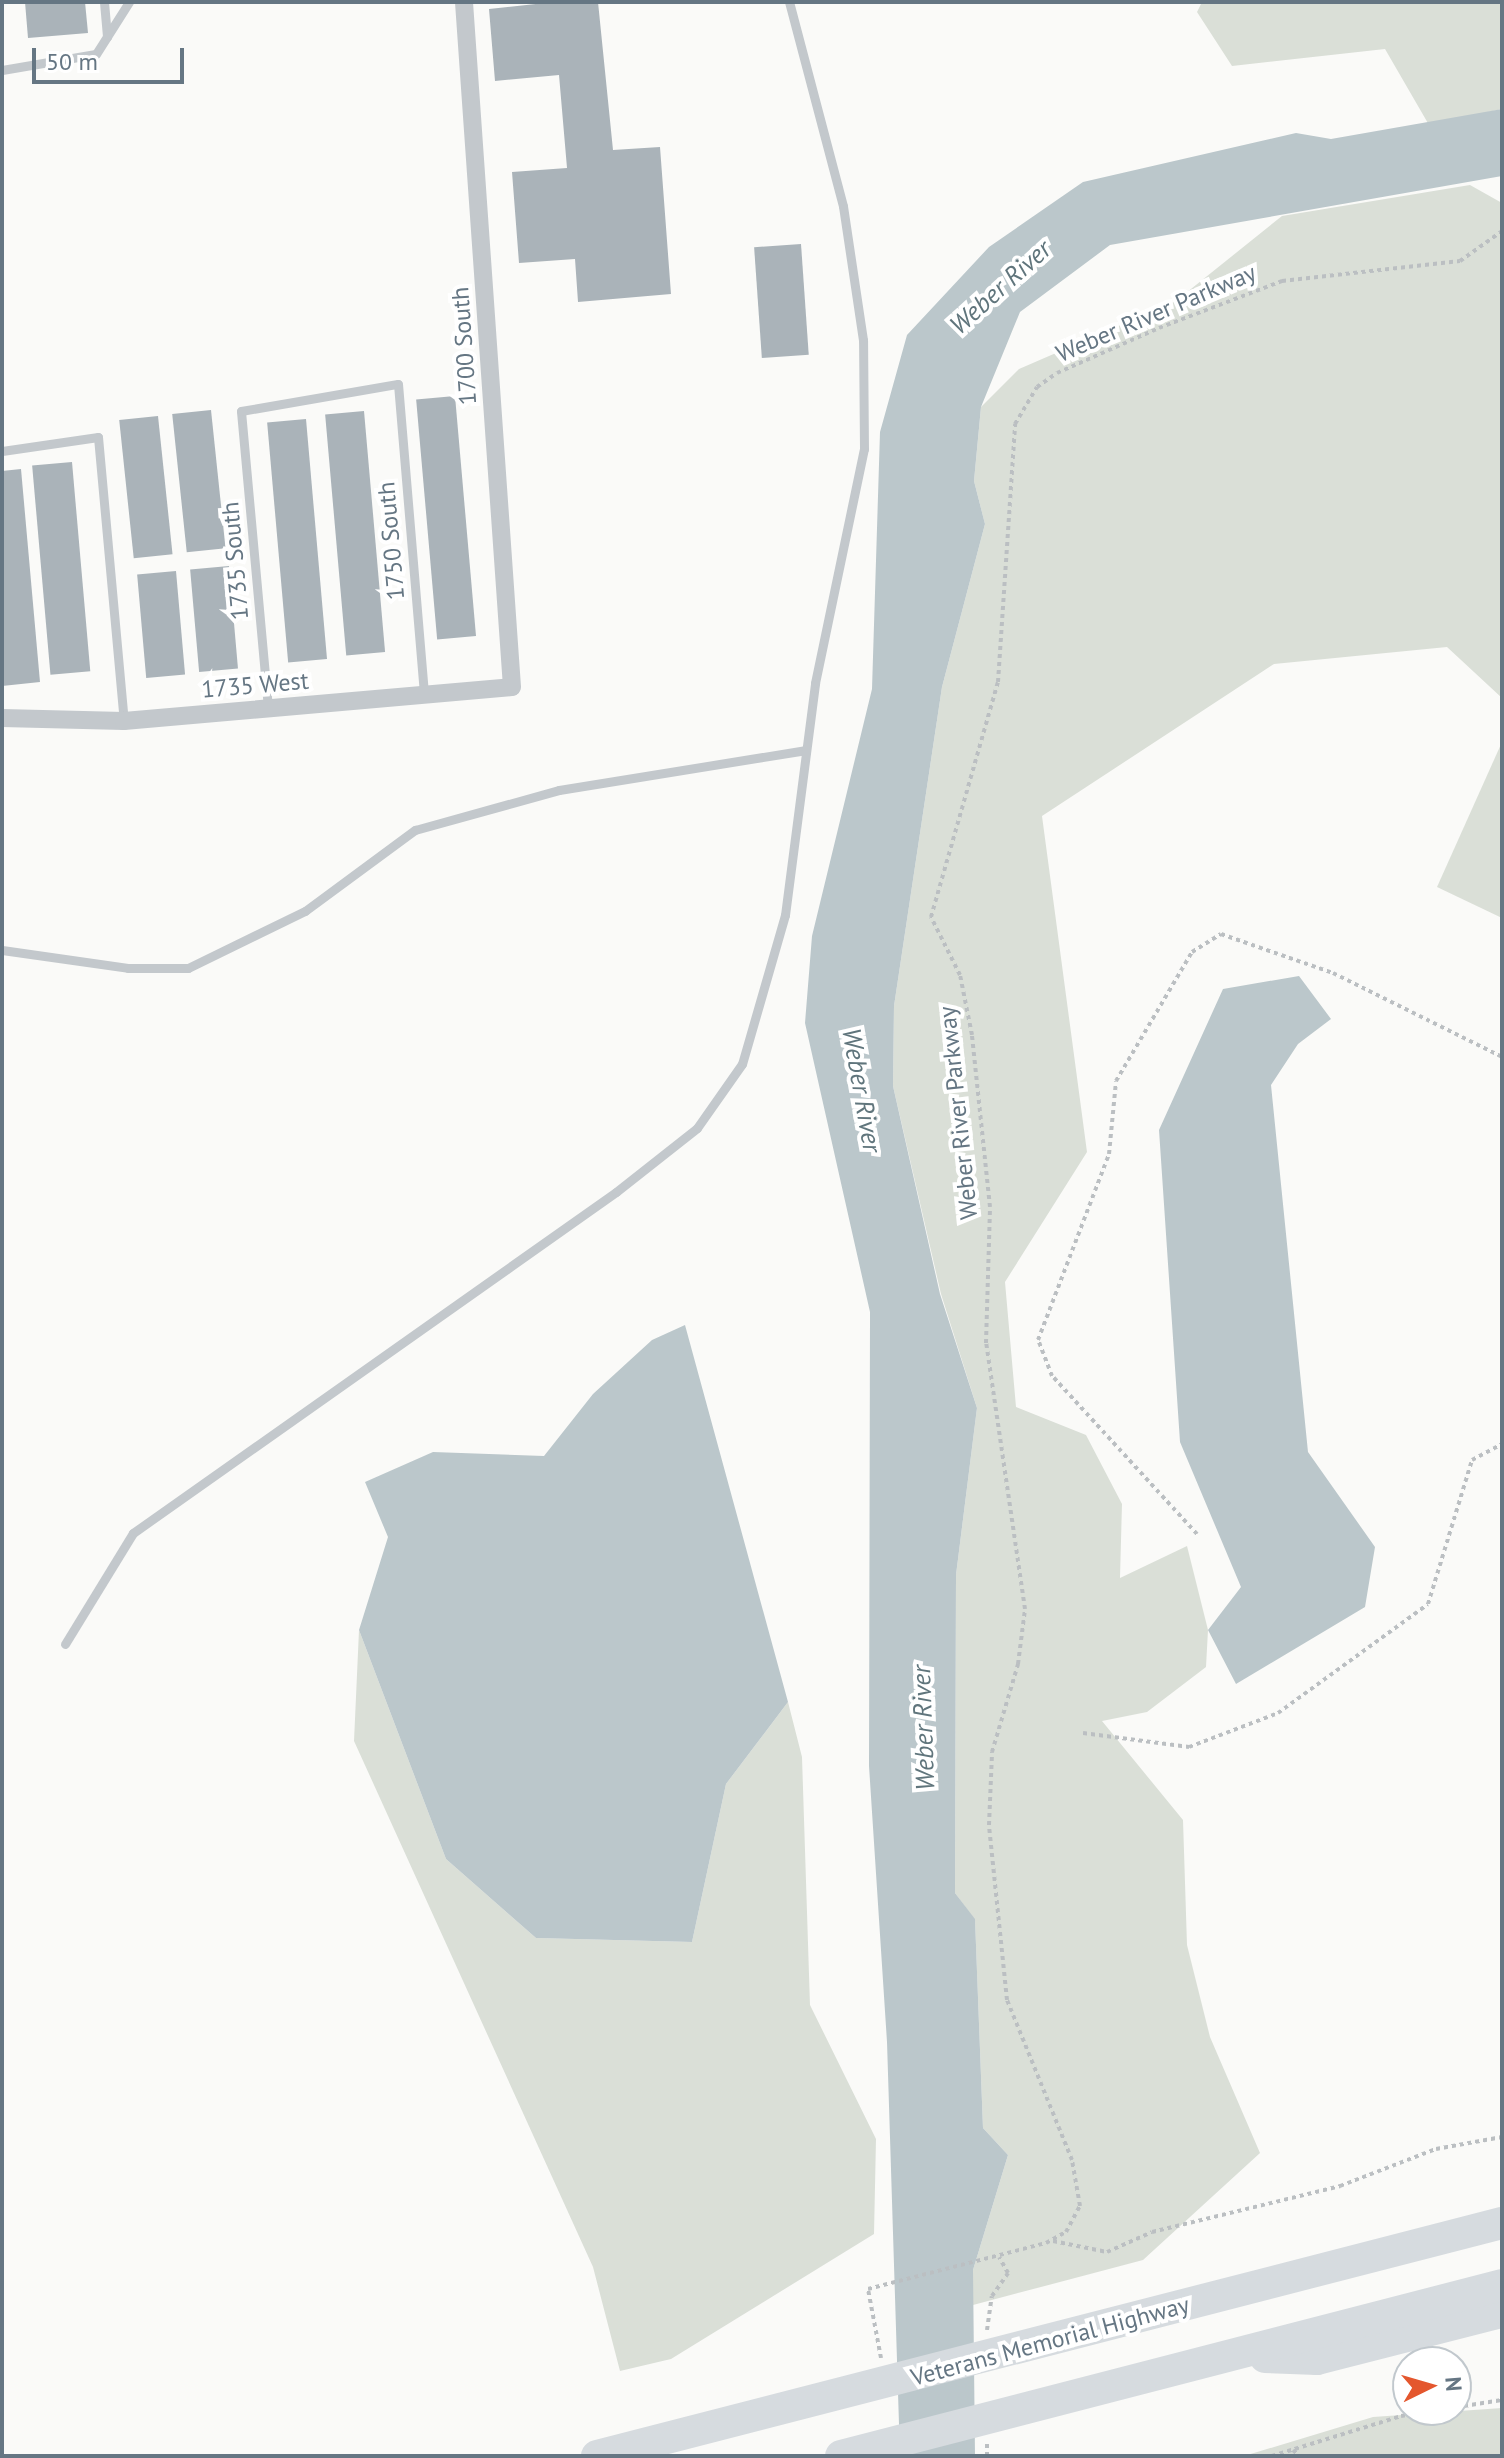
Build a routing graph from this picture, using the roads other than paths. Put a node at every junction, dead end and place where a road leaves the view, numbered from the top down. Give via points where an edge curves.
1 (104, 2) edge
2 (129, 2) edge
3 (464, 2) edge
4 (789, 2) edge
5 (107, 37) junction
6 (2, 72) edge
7 (398, 384) joint
8 (2, 451) edge
9 (512, 687) joint
10 (424, 695) junction
11 (268, 708) junction
12 (2, 718) edge
13 (124, 721) junction
14 (805, 750) junction
15 (2, 950) edge
16 (65, 1644) dead end
17 (1502, 2223) edge
18 (1502, 2285) edge
19 (1502, 2312) edge
20 (1234, 2355) junction
21 (597, 2456) edge
22 (841, 2456) edge

1 - 5 lane
2 - 5 lane
3 - 9 street, 1700 South
4 - 14 lane via 843,206 863,340 864,449
5 - 6 lane via 96,54
7 - 10 lane, 1750 South
7 - 11 lane, 1735 South via 241,411
8 - 13 lane via 98,437
9 - 10 street, 1735 West
10 - 11 street, 1735 West
11 - 13 street, 1735 West
12 - 13 street, 1735 West
14 - 15 lane via 559,790 415,830 305,911 188,968 128,968
14 - 16 lane via 785,915 742,1064 697,1128 133,1533
17 - 21 highway, Veterans Memorial Highway
18 - 20 highway
19 - 20 highway via 1317,2359
20 - 22 highway

